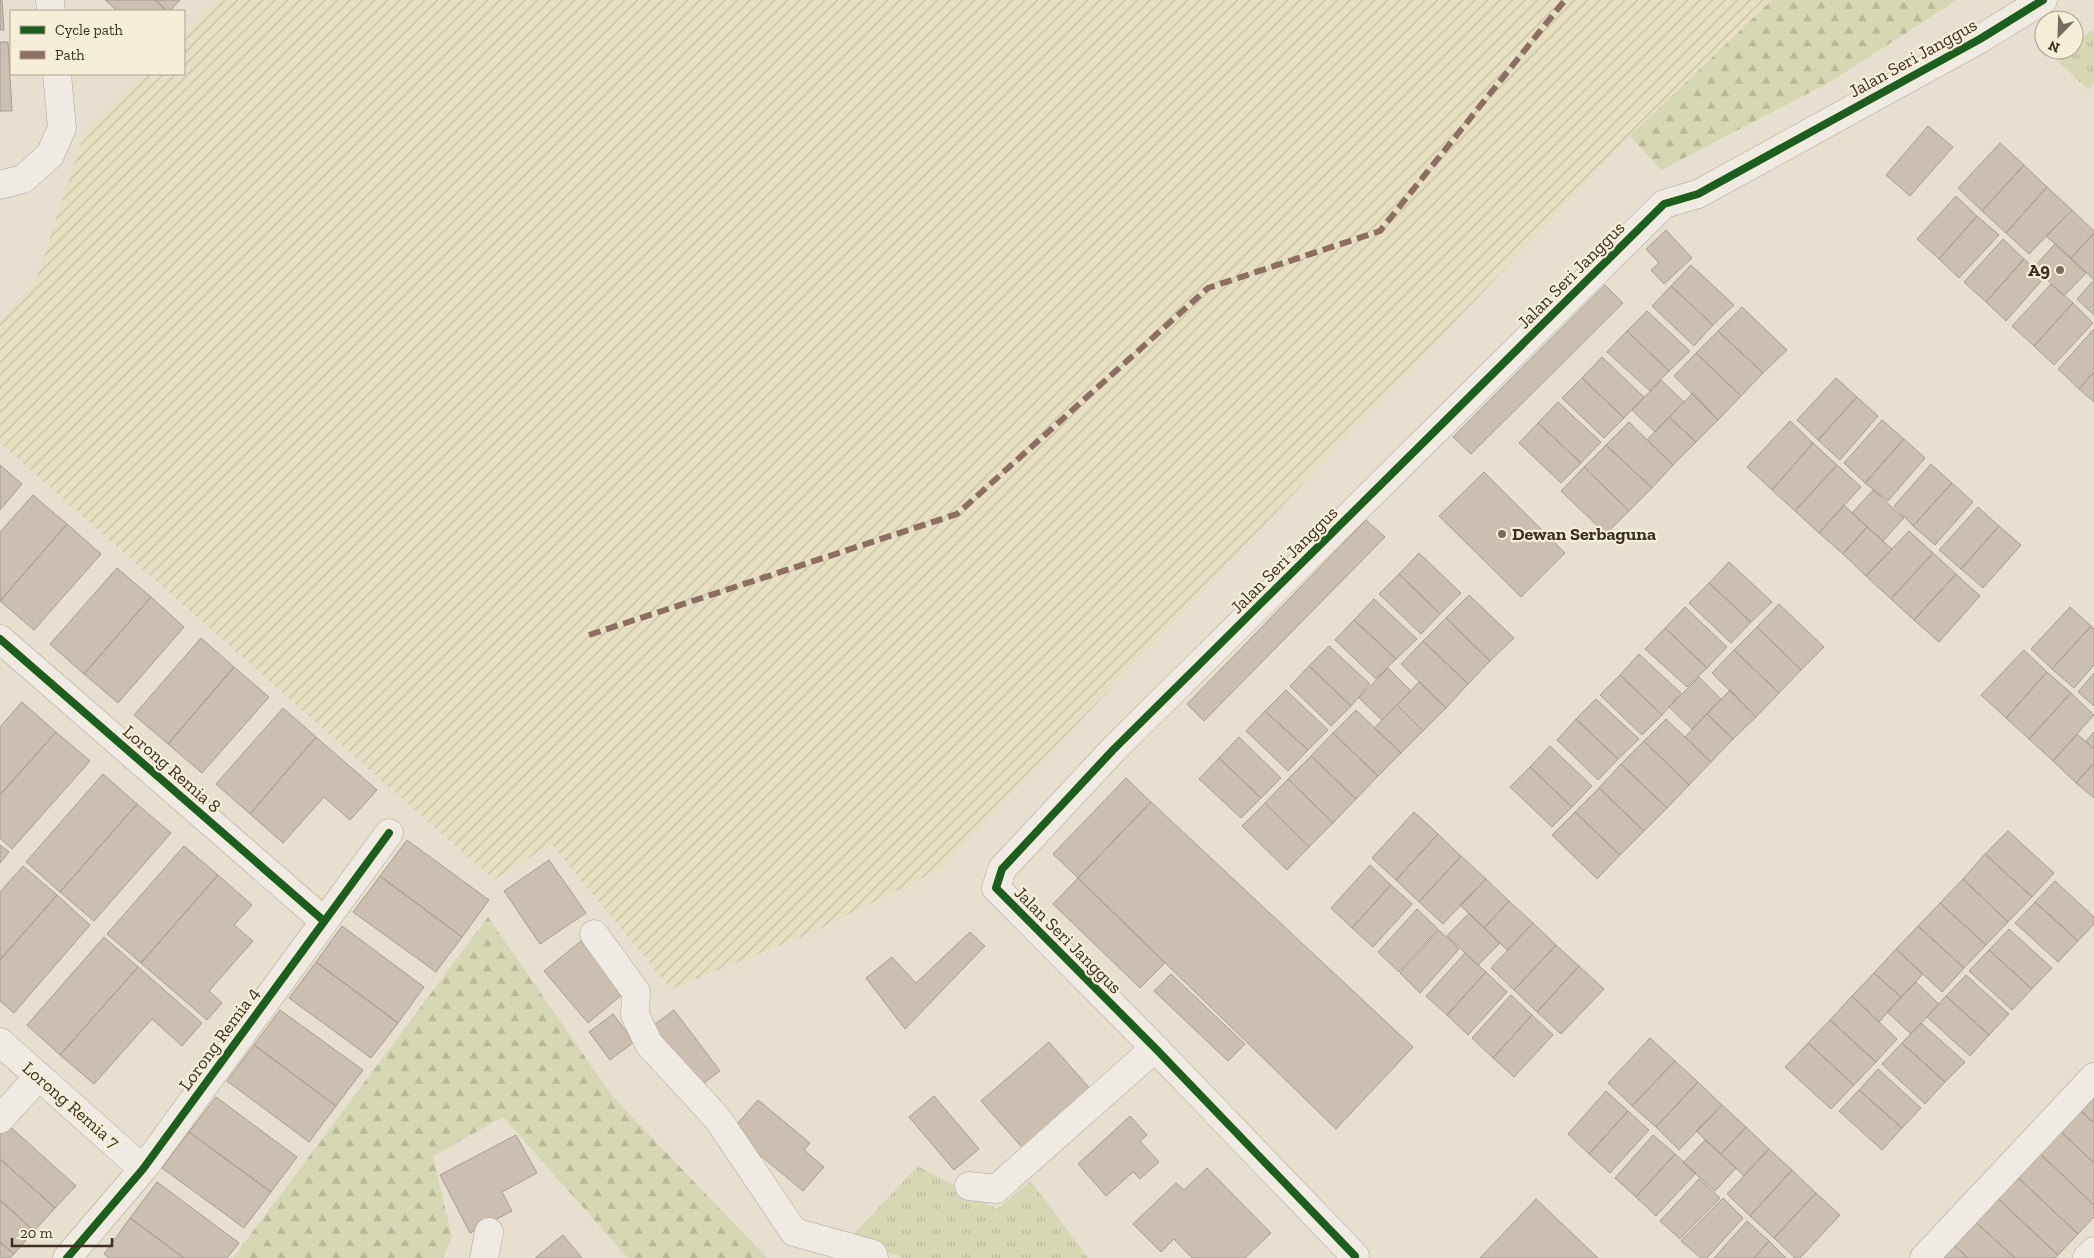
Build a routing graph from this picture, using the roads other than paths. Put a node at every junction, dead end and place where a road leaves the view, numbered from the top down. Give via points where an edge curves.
1 (2043, 0) edge
2 (57, 75) edge
3 (0, 186) edge
4 (0, 639) edge
5 (389, 833) dead end
6 (324, 921) junction
7 (594, 934) dead end
8 (0, 1042) edge
9 (1154, 1048) junction
10 (39, 1076) junction
11 (2094, 1077) edge
12 (0, 1119) edge
13 (143, 1169) junction
14 (969, 1186) dead end
15 (489, 1232) dead end
16 (2094, 1251) edge
17 (1355, 1256) dead end
18 (66, 1258) edge
19 (484, 1258) edge
20 (874, 1258) edge
21 (1924, 1258) edge
22 (2087, 1258) edge

1 - 9 street, Jalan Seri Janggus via 1980,39 1698,194 1664,204 1113,750 1002,869 996,888
2 - 3 street via 62,128 50,156 23,179
4 - 6 street, Lorong Remia 8
5 - 6 street, Lorong Remia 4
6 - 13 street, Lorong Remia 4
7 - 20 street via 636,992 635,1015 649,1044 717,1118 794,1232 873,1254
8 - 10 street, Lorong Remia 7
9 - 14 street via 996,1190
9 - 17 street, Jalan Seri Janggus
10 - 12 street
10 - 13 street, Lorong Remia 7
11 - 21 street
13 - 18 street, Lorong Remia 4
15 - 19 street
16 - 22 street

